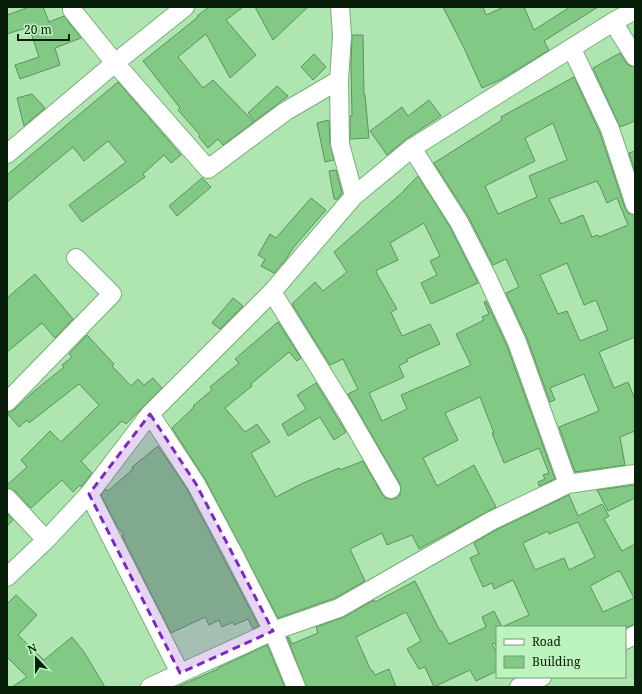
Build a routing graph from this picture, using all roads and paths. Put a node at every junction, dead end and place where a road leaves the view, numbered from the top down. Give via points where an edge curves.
1 (72, 7) edge
2 (185, 7) edge
3 (340, 7) edge
4 (635, 10) edge
5 (613, 22) junction
6 (572, 49) junction
7 (635, 57) edge
8 (115, 63) junction
9 (339, 80) junction
10 (412, 148) junction
11 (7, 154) edge
12 (354, 196) junction
13 (635, 205) edge
14 (76, 258) dead end
15 (272, 292) junction
16 (7, 402) edge
17 (150, 414) junction
18 (635, 474) edge
19 (568, 484) junction
20 (391, 489) dead end
21 (89, 494) junction
22 (7, 498) edge
23 (46, 540) junction
24 (7, 577) edge
25 (273, 631) junction
26 (635, 635) edge
27 (626, 640) edge
28 (180, 673) junction
29 (540, 678) edge
30 (150, 687) edge
31 (296, 687) edge
32 (519, 687) edge

1 - 8 street
2 - 8 street
3 - 9 street via 342,36
4 - 5 street
5 - 6 street
5 - 7 street
6 - 10 street
6 - 13 street via 610,129
8 - 9 street via 208,170 286,111
8 - 11 street
9 - 12 street via 340,144
10 - 12 street
10 - 19 street via 459,222 486,275 517,342
12 - 15 street
14 - 16 street via 112,294
15 - 17 street
15 - 20 street
17 - 21 street
17 - 25 street via 196,484
18 - 19 street
19 - 25 street via 491,521 339,608
21 - 23 street
21 - 28 street
22 - 23 street
23 - 24 street
25 - 28 street
25 - 31 street
26 - 27 street
28 - 30 street
29 - 32 street

